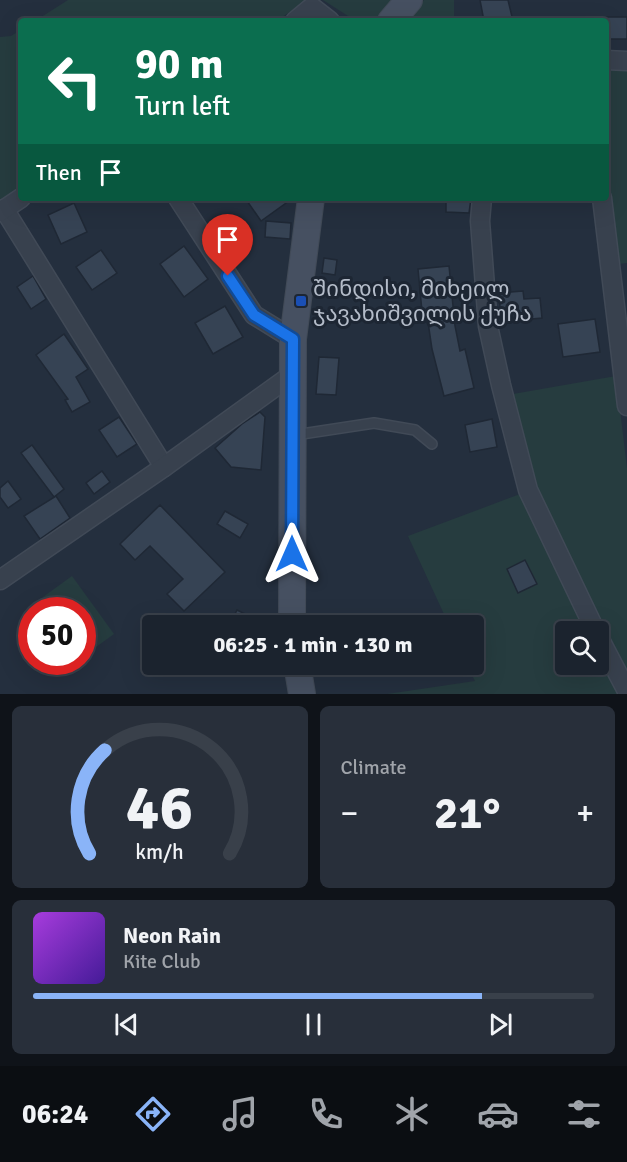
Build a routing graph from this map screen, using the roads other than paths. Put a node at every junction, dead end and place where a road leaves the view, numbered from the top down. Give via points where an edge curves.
1 (409, 0) edge
2 (299, 18) edge
3 (326, 18) edge
4 (393, 18) edge
5 (609, 60) edge
6 (627, 61) edge
7 (18, 200) edge
8 (180, 201) edge
9 (311, 201) edge
10 (482, 201) edge
11 (602, 201) edge
12 (2, 210) edge
13 (293, 339) junction
14 (293, 374) junction
15 (627, 406) edge
16 (292, 435) junction
17 (432, 444) dead end
18 (164, 467) junction
19 (0, 580) edge
20 (292, 615) edge
21 (591, 621) edge
22 (609, 657) edge
23 (299, 675) edge
24 (627, 691) edge
25 (302, 694) edge

1 - 4 main road
2 - 3 street via 312,7
5 - 6 street
7 - 12 street
8 - 13 street via 254,315
9 - 13 main road
10 - 21 street via 488,326 528,490
11 - 15 street
12 - 18 street
13 - 14 main road
14 - 16 main road
14 - 18 street
16 - 17 lane via 374,423 414,430
16 - 20 main road
18 - 19 street
22 - 24 street
23 - 25 main road

